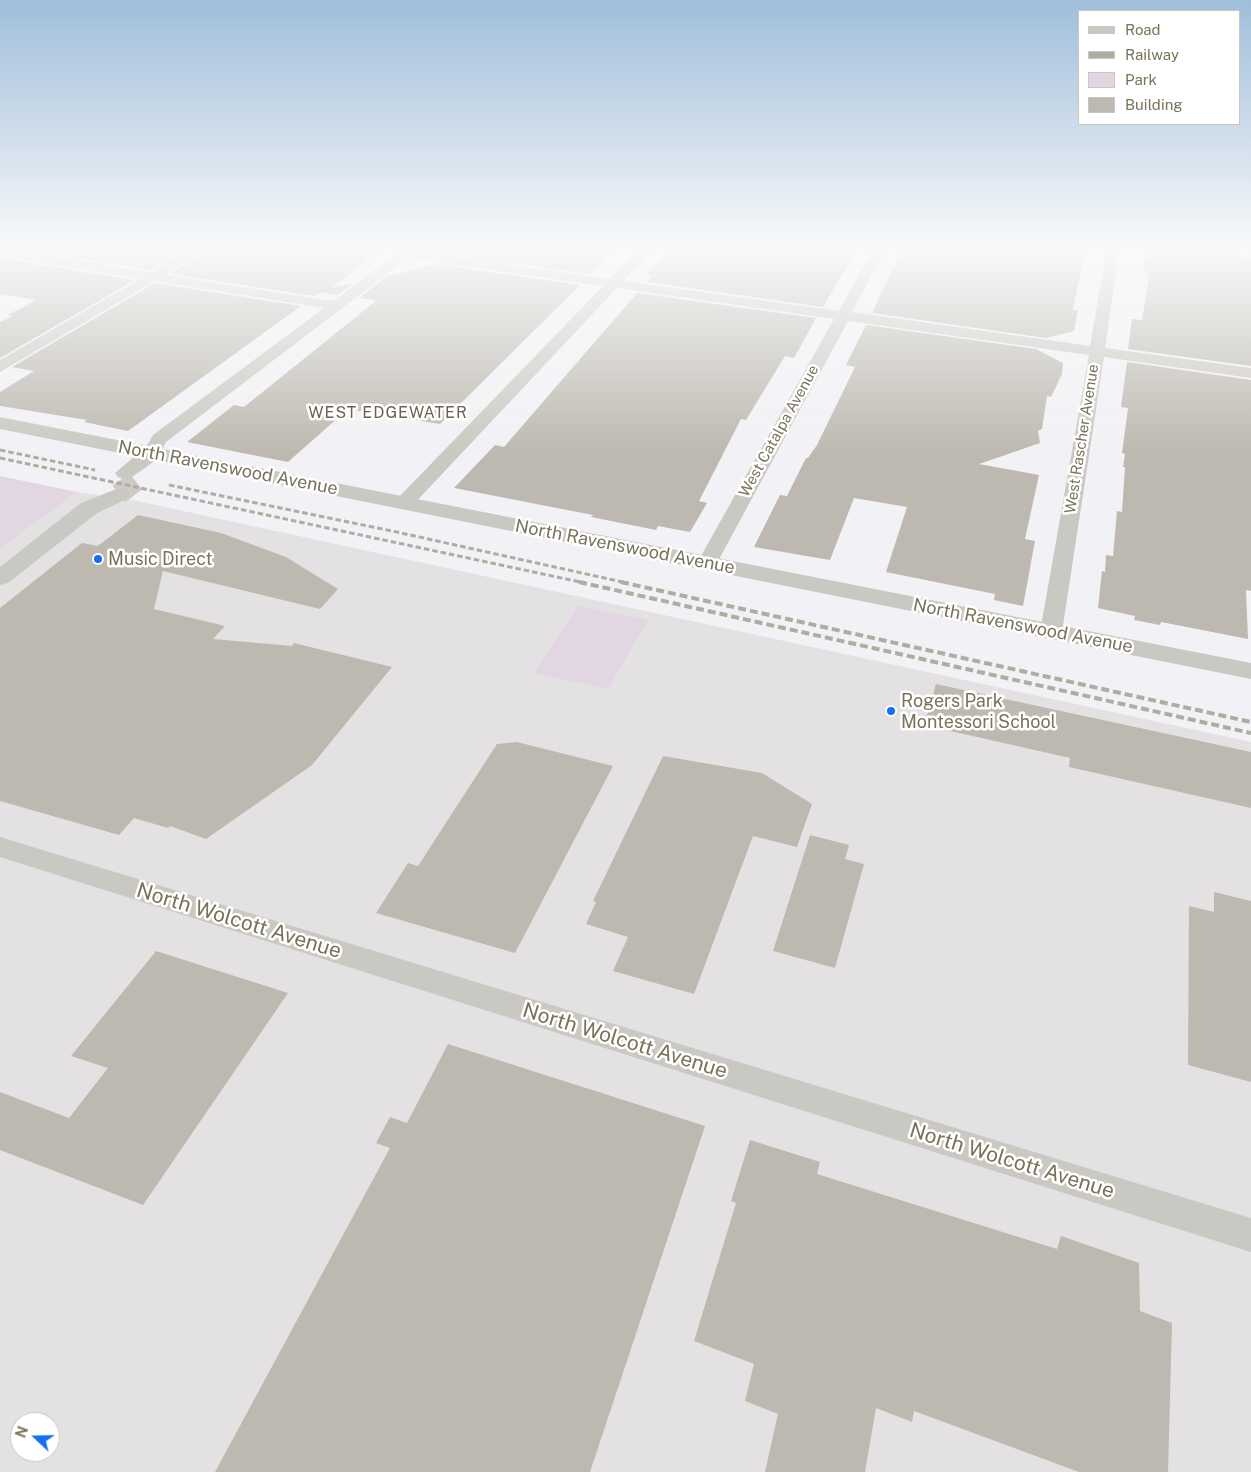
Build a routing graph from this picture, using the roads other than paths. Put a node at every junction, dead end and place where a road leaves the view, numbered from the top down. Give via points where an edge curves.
1 (843, 315) edge
2 (87, 316) edge
3 (324, 316) edge
4 (583, 316) edge
5 (848, 316) edge
6 (1103, 316) edge
7 (1097, 351) junction
8 (0, 367) edge
9 (1251, 372) edge
10 (0, 422) edge
11 (152, 453) junction
12 (134, 474) tunnel mouth
13 (103, 497) tunnel mouth
14 (404, 503) junction
15 (706, 563) junction
16 (0, 578) edge
17 (1051, 632) junction
18 (1251, 671) edge
19 (0, 847) edge
20 (1251, 1235) edge

1 - 15 street, West Catalpa Avenue
2 - 8 street
3 - 11 street via 159,439
4 - 14 street
5 - 7 street
6 - 7 street, West Rascher Avenue
7 - 9 street
7 - 17 street, West Rascher Avenue
10 - 11 street, North Ravenswood Avenue
11 - 12 street via 151,470
11 - 14 street, North Ravenswood Avenue
13 - 16 street
14 - 15 street, North Ravenswood Avenue
15 - 17 street, North Ravenswood Avenue
17 - 18 street, North Ravenswood Avenue
19 - 20 street, North Wolcott Avenue

